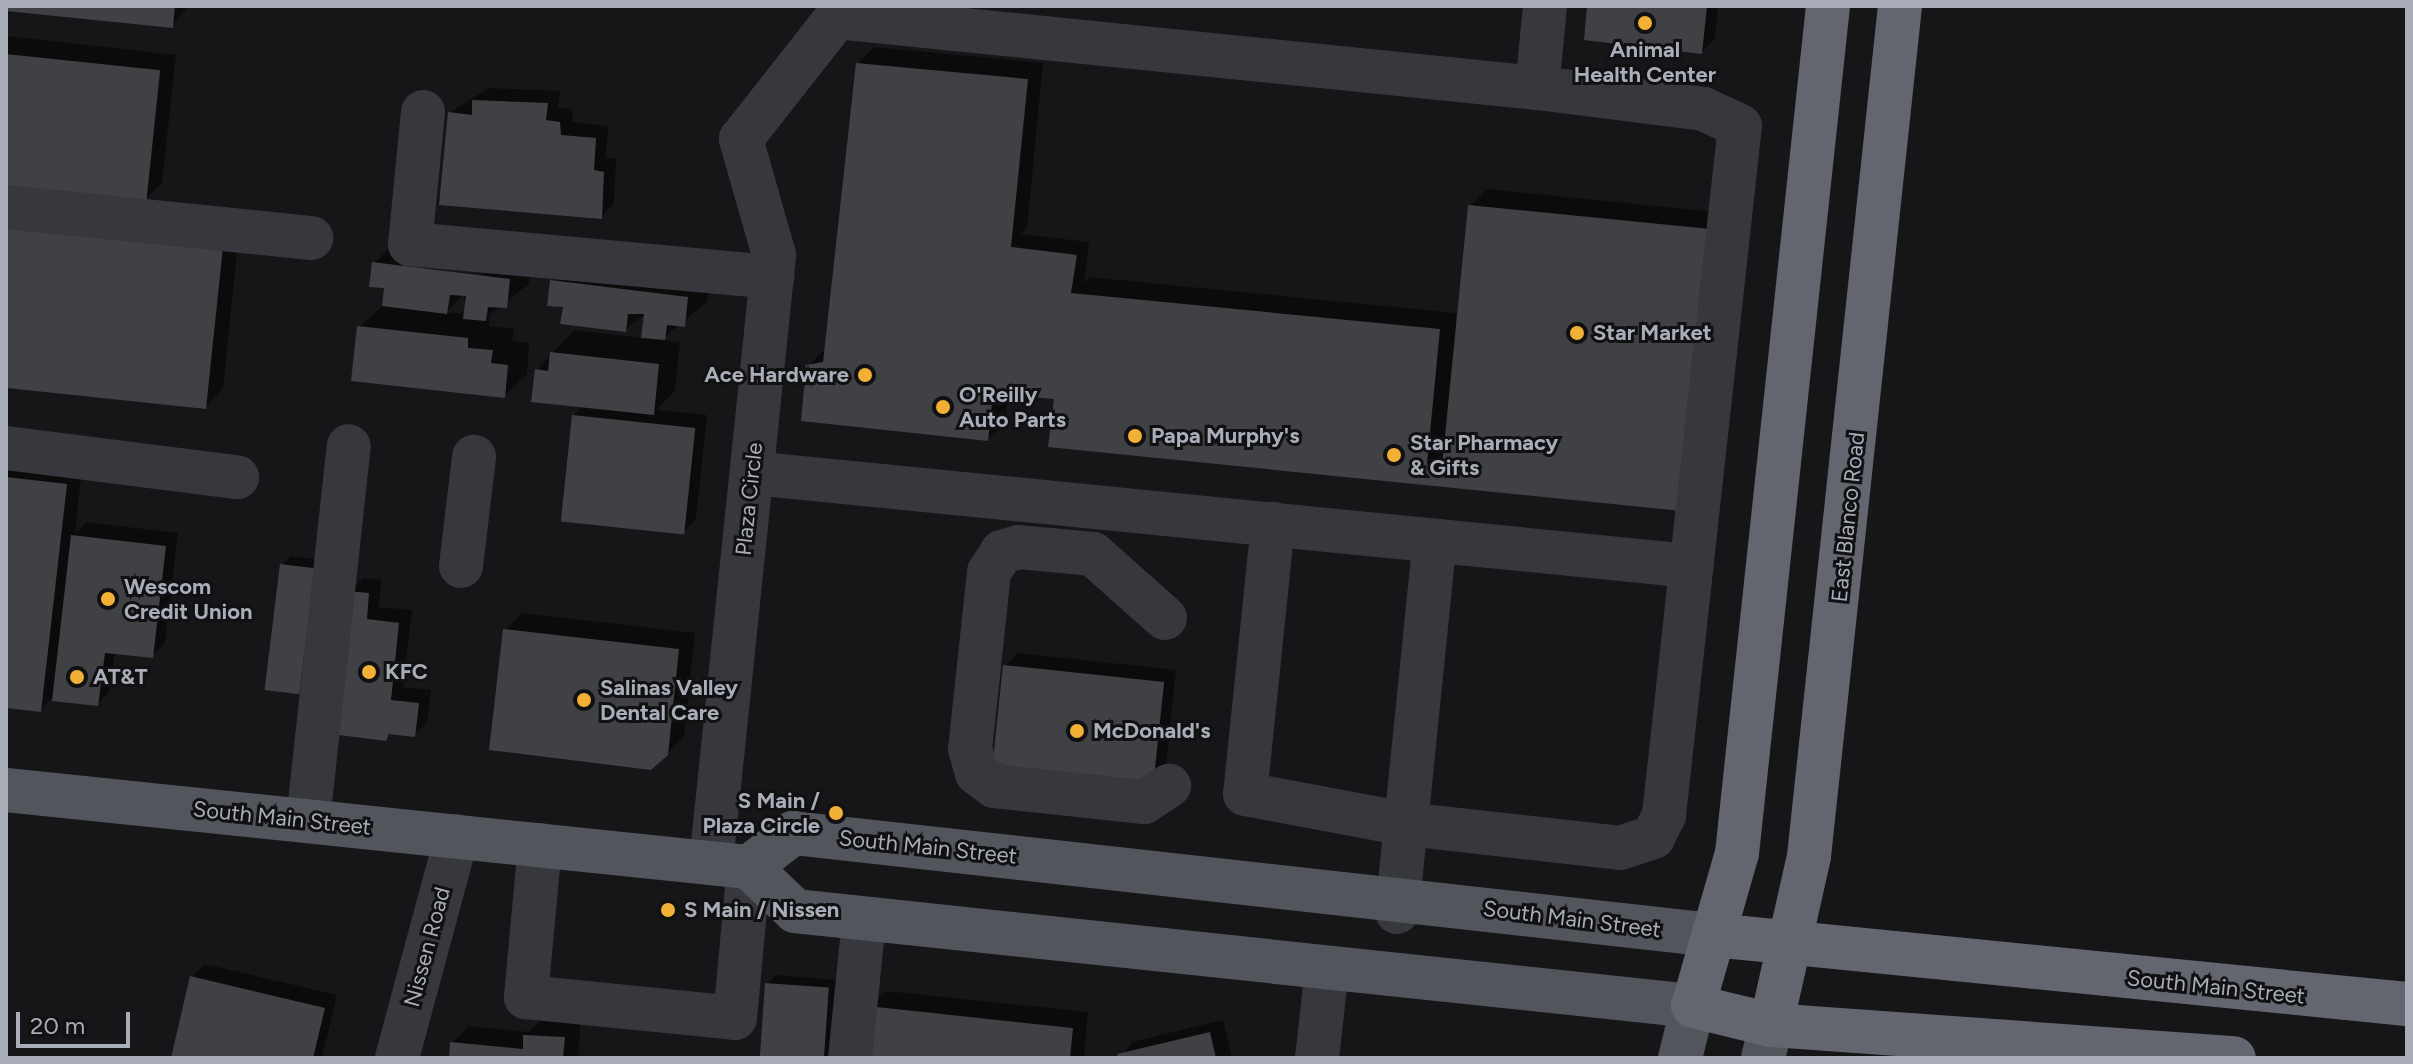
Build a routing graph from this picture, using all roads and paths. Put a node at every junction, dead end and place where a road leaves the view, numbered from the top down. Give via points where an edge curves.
1 (1828, 6) edge
2 (1900, 6) edge
3 (1543, 20) edge
4 (1537, 88) junction
5 (423, 112) dead end
6 (6, 207) edge
7 (311, 238) dead end
8 (772, 277) junction
9 (349, 446) dead end
10 (6, 448) edge
11 (474, 457) dead end
12 (752, 473) junction
13 (237, 477) dead end
14 (1273, 524) junction
15 (1435, 541) junction
16 (461, 566) dead end
17 (1691, 566) junction
18 (1165, 618) dead end
19 (1169, 786) dead end
20 (6, 790) edge
21 (308, 821) junction
22 (1406, 824) junction
23 (457, 836) junction
24 (540, 845) junction
25 (730, 865) junction
26 (1398, 905) junction
27 (864, 920) junction
28 (1713, 935) junction
29 (1790, 944) junction
30 (1327, 969) junction
31 (2407, 1004) edge
32 (1693, 1006) junction
33 (1767, 1041) edge
34 (1932, 1047) edge
35 (2100, 1053) edge
36 (397, 1058) edge
37 (850, 1058) edge
38 (1317, 1058) edge
39 (1680, 1058) edge
40 (2234, 1058) edge

1 - 28 highway via 1737,853
2 - 29 highway, East Blanco Road via 1837,618 1808,862
3 - 4 street
4 - 8 street, Plaza Circle via 837,17 741,139 774,255
4 - 17 street via 1704,109 1740,126
5 - 8 street via 410,244
6 - 7 street
8 - 12 street, Plaza Circle
9 - 21 street
10 - 13 street
11 - 16 street
12 - 14 street
12 - 25 street, Plaza Circle
14 - 15 street
14 - 22 street via 1245,794
15 - 17 street
15 - 22 street
17 - 22 street via 1664,815 1653,837 1620,848
18 - 19 street via 1093,554 1019,547 1002,552 989,572 970,749 977,773 994,786 1144,802
20 - 21 main road, South Main Street
21 - 23 main road, South Main Street
22 - 26 street
23 - 24 main road, South Main Street
23 - 36 street, Nissen Road
24 - 25 main road, South Main Street
24 - 25 street, Plaza Circle via 526,997 540,999 735,1018
25 - 26 main road, South Main Street via 793,833
25 - 27 main road via 795,911
26 - 28 main road, South Main Street
27 - 30 main road
27 - 37 street
28 - 29 highway, South Main Street
28 - 32 highway
29 - 31 highway, South Main Street
29 - 33 highway, East Blanco Road
30 - 32 main road
30 - 38 street
32 - 33 highway
32 - 39 main road
33 - 34 highway
34 - 35 highway
35 - 40 highway

